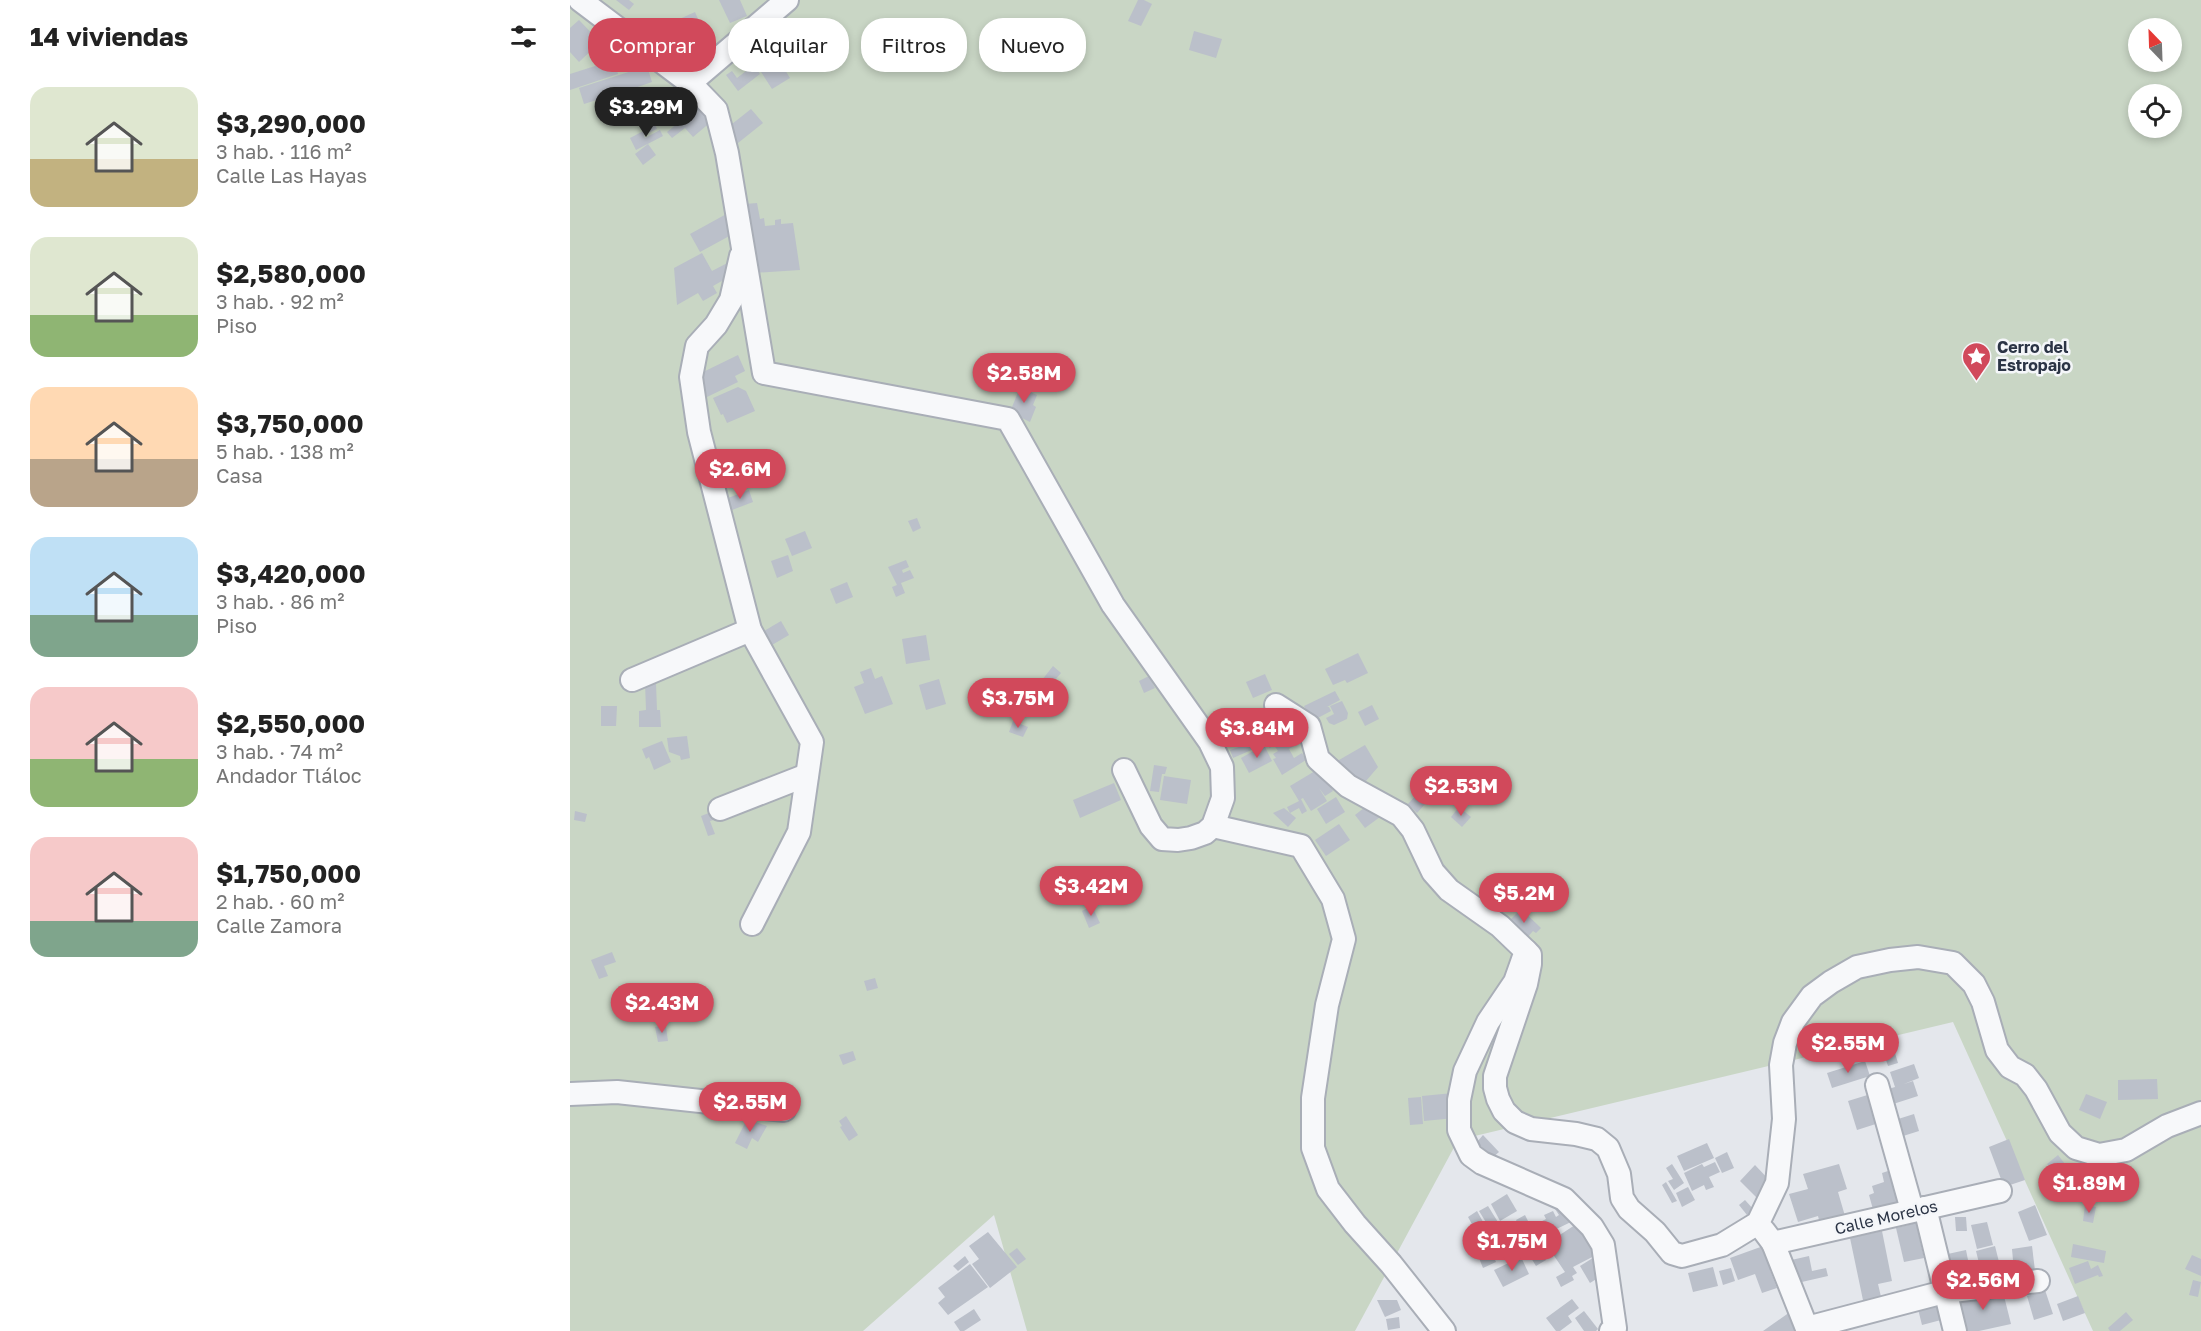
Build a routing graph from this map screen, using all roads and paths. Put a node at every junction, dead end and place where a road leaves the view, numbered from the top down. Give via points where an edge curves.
1 (580, 0) edge
2 (788, 0) edge
3 (690, 83) junction
4 (743, 246) junction
5 (750, 630) junction
6 (632, 680) dead end
7 (1276, 705) dead end
8 (1124, 770) dead end
9 (807, 775) junction
10 (720, 809) dead end
11 (1213, 826) junction
12 (752, 924) dead end
13 (1526, 951) junction
14 (1877, 1085) dead end
15 (570, 1094) edge
16 (784, 1110) dead end
17 (2201, 1113) edge
18 (2000, 1191) dead end
19 (1919, 1209) junction
20 (1758, 1223) junction
21 (1773, 1243) junction
22 (2038, 1281) dead end
23 (1944, 1292) junction
24 (1808, 1329) edge
25 (1444, 1331) edge
26 (1611, 1331) edge
27 (1955, 1331) edge

1 - 3 street
2 - 3 street
3 - 4 street via 716,110
4 - 5 street via 731,300 697,346 691,377 699,432
4 - 11 street via 764,373 1008,419 1113,605 1214,750 1222,767 1223,798
5 - 6 street
5 - 9 street via 812,742
7 - 13 street via 1309,726 1318,759 1341,780 1401,815 1413,830 1432,872 1449,891 1500,926
8 - 11 street via 1150,826 1162,839 1191,838
9 - 10 street
9 - 12 street via 799,832
11 - 25 street via 1301,846 1332,899 1344,939 1327,1005 1313,1098 1313,1148 1328,1189
13 - 20 street via 1530,955 1526,984 1495,1076 1504,1111 1515,1122 1531,1129 1597,1139 1608,1148 1620,1174 1622,1198 1672,1253 1682,1256 1722,1245
13 - 26 street via 1515,982 1488,1022 1465,1071 1459,1130 1471,1155 1564,1199 1592,1227 1603,1245 1616,1328
14 - 19 street
15 - 16 street via 617,1092
17 - 20 street via 2167,1126 2126,1150 2099,1155 2076,1148 2060,1133 2025,1075 2010,1066 1997,1050 1974,984 1953,963 1918,957 1857,967 1812,996 1793,1022 1781,1065 1784,1119 1777,1183
18 - 19 street, Calle Morelos
19 - 21 street, Calle Morelos
19 - 23 street
20 - 21 street
21 - 24 street
22 - 23 street
23 - 24 street
23 - 27 street

